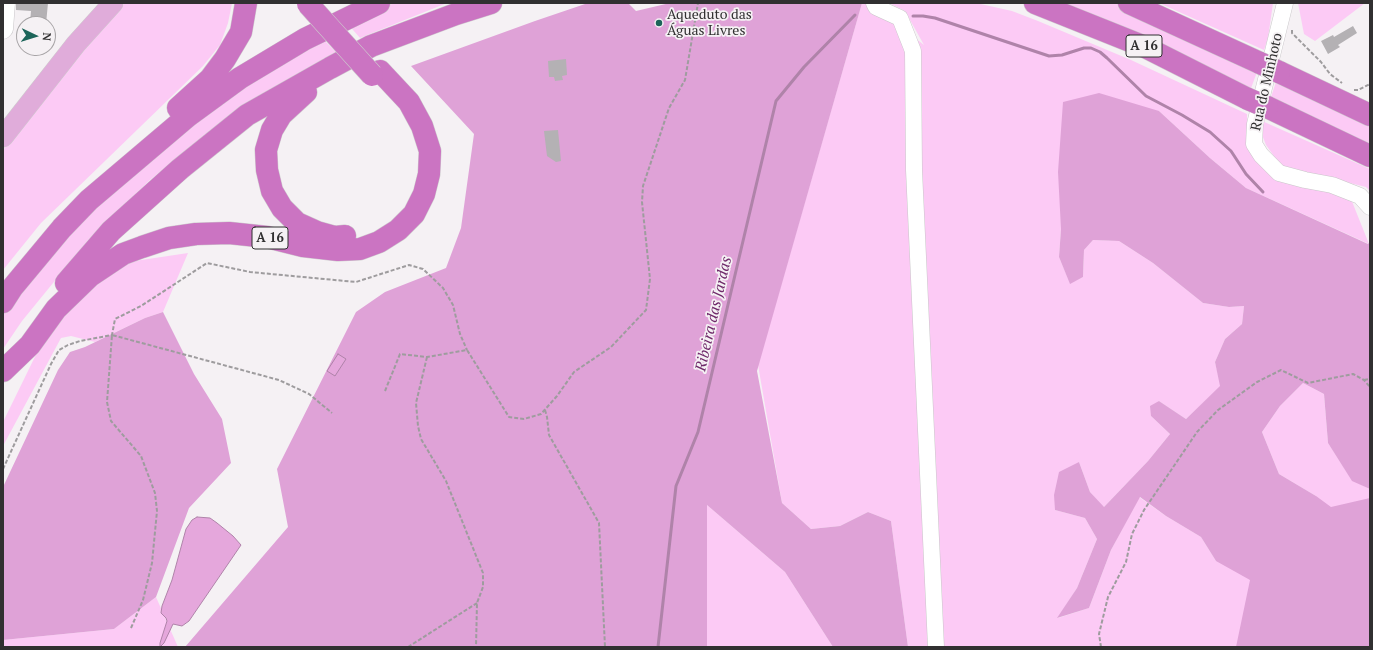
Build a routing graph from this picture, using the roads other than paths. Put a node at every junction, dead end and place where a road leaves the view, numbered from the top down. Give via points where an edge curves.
1 (7, 3) edge
2 (113, 3) edge
3 (246, 3) edge
4 (311, 3) edge
5 (379, 3) edge
6 (491, 3) edge
7 (874, 3) edge
8 (1035, 3) edge
9 (1129, 3) edge
10 (1285, 5) edge
11 (3, 31) edge
12 (402, 35) junction
13 (376, 73) junction
14 (1370, 115) edge
15 (3, 137) edge
16 (1370, 156) edge
17 (89, 200) junction
18 (1370, 207) edge
19 (3, 302) edge
20 (3, 370) edge
21 (936, 647) edge

1 - 11 street
2 - 15 main road via 76,44
3 - 17 highway via 241,32 210,79 121,159 100,182
4 - 13 highway, A 16
5 - 17 highway via 305,39 240,78 188,116
6 - 12 highway, A 16
7 - 21 street via 876,7 900,18 913,51 914,178
8 - 16 highway, A 16 via 1145,46 1257,103
9 - 14 highway, A 16
10 - 18 street, Rua do Minhoto via 1254,124 1254,144 1279,173 1332,185 1360,196
12 - 13 highway, A 16 via 305,93 281,115 272,130 266,150 272,191 282,208 297,223 316,232 335,237 373,231 391,220 404,206 412,189 418,152 414,135
12 - 20 highway, A 16 via 371,46 248,115 180,169 111,231 54,297
13 - 20 highway, A 16 via 409,102 422,126 430,151 429,174 424,194 414,214 398,230 379,242 352,250 310,247 267,237 229,233 169,238 142,247 123,254 90,276 56,309 30,345
17 - 19 highway via 62,228

